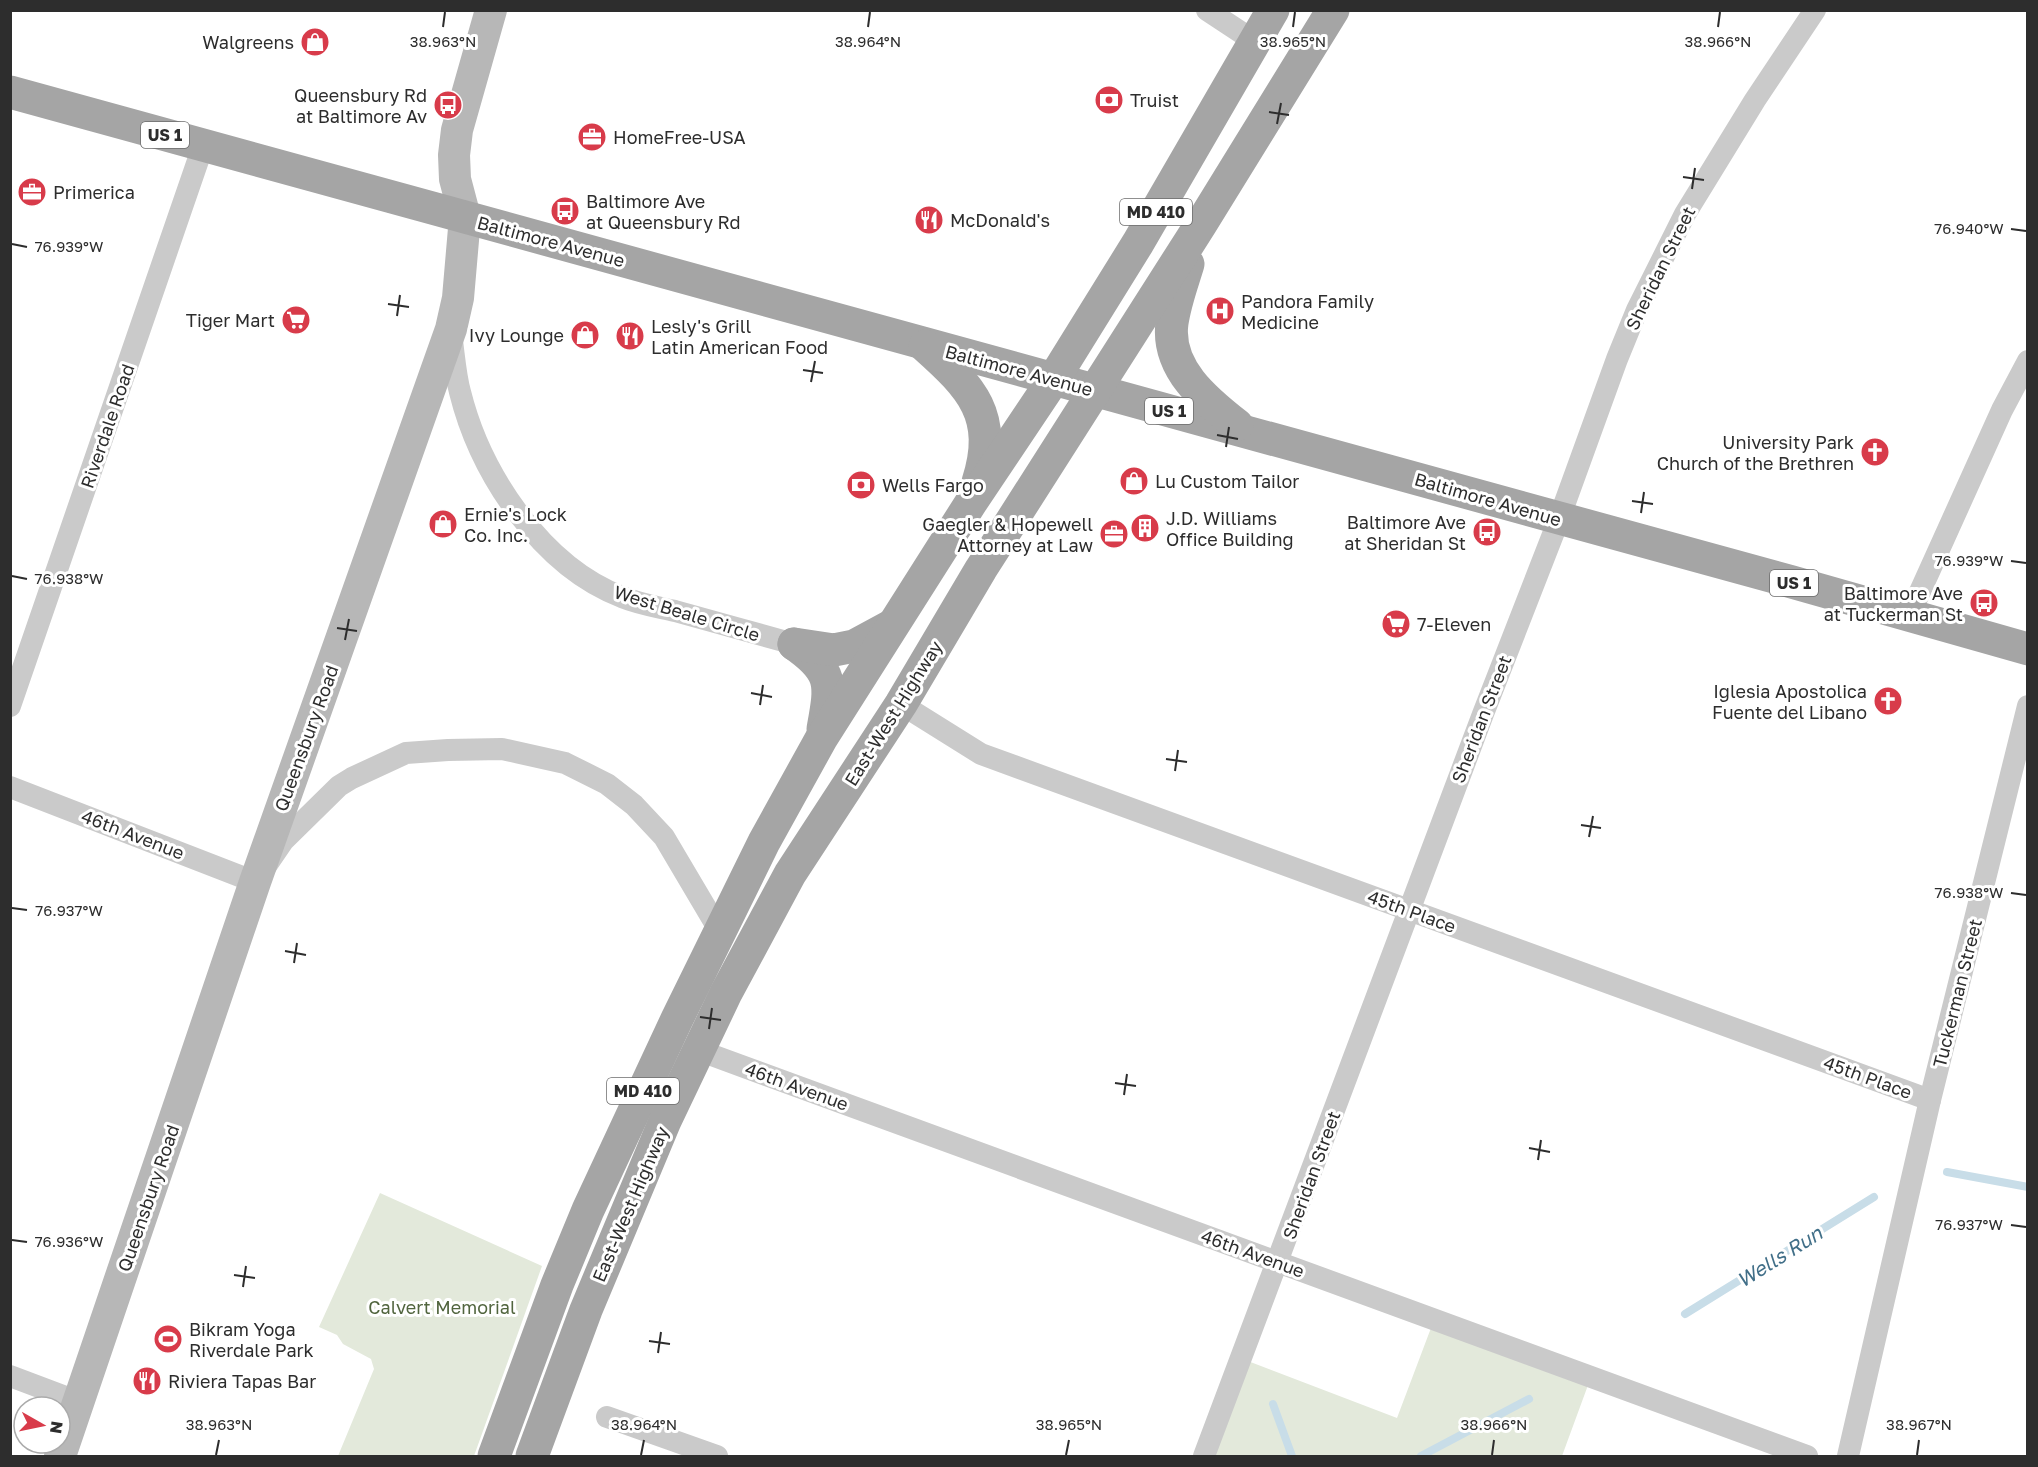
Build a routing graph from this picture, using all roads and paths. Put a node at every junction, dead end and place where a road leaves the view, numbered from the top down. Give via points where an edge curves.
1 (491, 10) edge
2 (1207, 10) edge
3 (1274, 10) edge
4 (1333, 10) edge
5 (1815, 10) edge
6 (1254, 41) junction
7 (10, 92) edge
8 (203, 146) junction
9 (465, 218) junction
10 (1201, 224) junction
11 (451, 329) junction
12 (922, 344) junction
13 (2028, 361) edge
14 (1053, 380) junction
15 (1093, 390) junction
16 (1246, 431) junction
17 (972, 501) junction
18 (1559, 519) junction
19 (1909, 616) junction
20 (893, 625) junction
21 (794, 644) junction
22 (2028, 649) edge
23 (901, 704) junction
24 (10, 706) edge
25 (2028, 706) edge
26 (821, 740) junction
27 (10, 787) edge
28 (255, 882) junction
29 (1409, 910) junction
30 (719, 930) junction
31 (698, 1050) junction
32 (1930, 1100) junction
33 (1278, 1262) junction
34 (10, 1376) edge
35 (79, 1402) junction
36 (607, 1417) dead end
37 (60, 1456) edge
38 (494, 1456) edge
39 (532, 1456) edge
40 (717, 1456) edge
41 (1204, 1456) edge
42 (1808, 1456) edge
43 (1848, 1456) edge

1 - 9 street, Queensbury Road via 462,106 454,155 455,179
2 - 6 street
3 - 6 main road, East-West Highway / MD 410
4 - 10 main road, East-West Highway / MD 410
5 - 18 street, Sheridan Street via 1740,124 1660,262 1617,359
6 - 14 main road, East-West Highway / MD 410 via 1138,243
7 - 8 main road, Baltimore Avenue / US 1
8 - 9 main road, Baltimore Avenue / US 1
8 - 24 street, Riverdale Road
9 - 11 street, Queensbury Road
9 - 12 main road, Baltimore Avenue / US 1
10 - 15 main road, East-West Highway / MD 410
10 - 16 main road via 1176,302 1171,326 1174,349 1182,371 1197,390
11 - 21 street, West Beale Circle via 459,391 494,476 518,513 566,563 622,597
11 - 28 street, Queensbury Road
12 - 14 main road, Baltimore Avenue / US 1
12 - 17 main road via 954,372 972,395 983,419 987,438 984,463
13 - 19 street
14 - 15 main road, Baltimore Avenue / US 1
14 - 17 main road, East-West Highway / MD 410
15 - 16 main road, Baltimore Avenue / US 1
15 - 23 main road, East-West Highway / MD 410
16 - 18 main road, Baltimore Avenue / US 1
17 - 20 main road, East-West Highway / MD 410
18 - 19 main road, Baltimore Avenue / US 1
18 - 29 street, Sheridan Street
19 - 22 main road, Baltimore Avenue / US 1
20 - 21 main road via 854,646 834,650
20 - 26 main road, East-West Highway / MD 410
21 - 26 main road via 822,668 828,683
23 - 29 street, 45th Place via 981,753
23 - 31 main road, East-West Highway / MD 410 via 790,874
25 - 32 street, Tuckerman Street
26 - 30 main road, East-West Highway / MD 410
27 - 28 street, 46th Avenue
28 - 30 street via 283,841 352,778 406,753 502,749 565,763 607,784 634,805 664,837
28 - 35 street, Queensbury Road
29 - 32 street, 45th Place
29 - 33 street, Sheridan Street
30 - 38 main road, East-West Highway / MD 410 via 588,1210
31 - 33 street, 46th Avenue
31 - 39 main road, East-West Highway / MD 410 via 625,1213
32 - 43 street, Tuckerman Street
33 - 41 street, Sheridan Street
33 - 42 street, 46th Avenue
34 - 35 street
35 - 37 street, Queensbury Road
36 - 40 street

